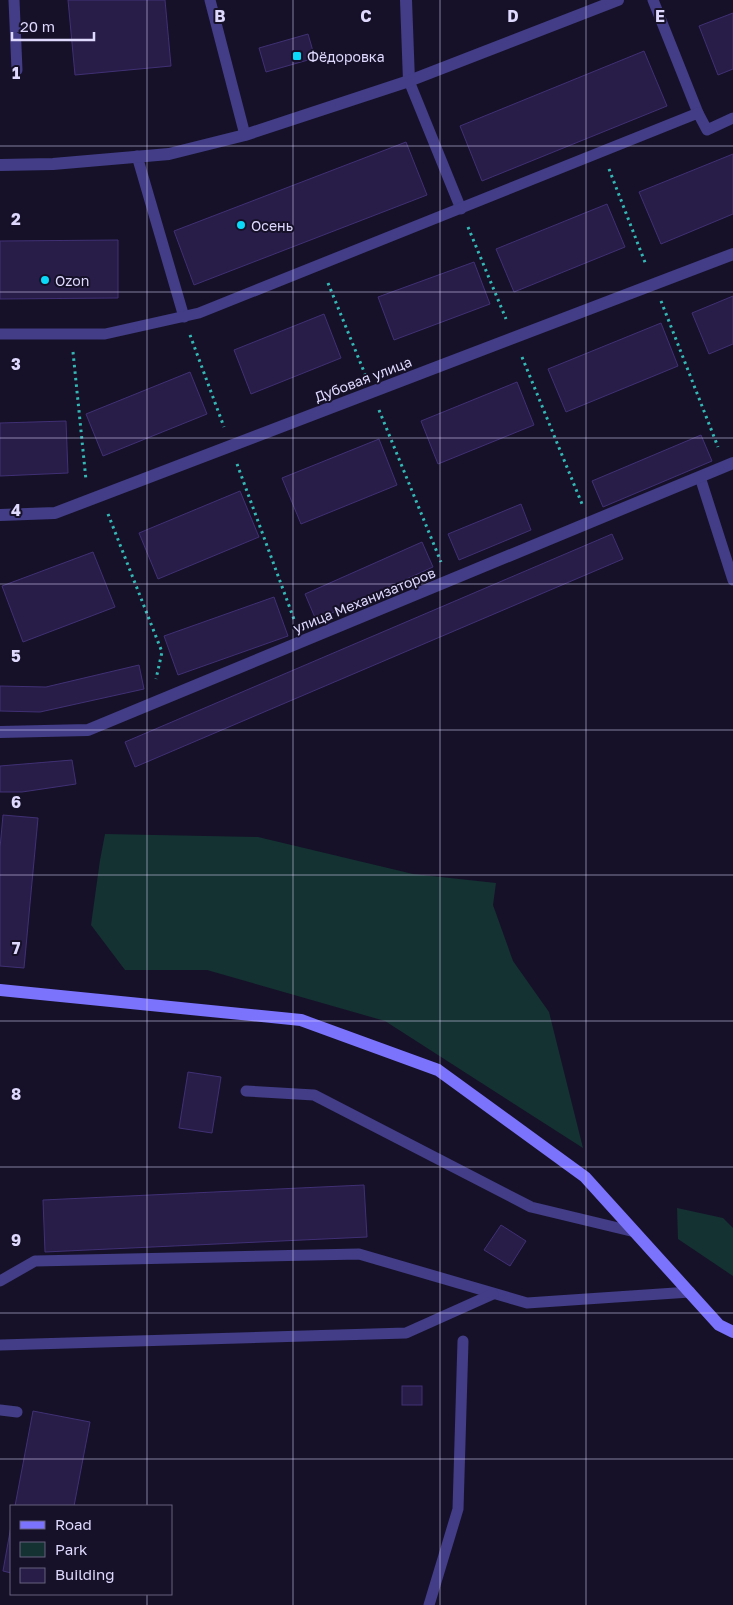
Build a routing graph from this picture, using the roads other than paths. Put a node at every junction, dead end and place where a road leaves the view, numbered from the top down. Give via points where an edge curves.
1 (14, 0) edge
2 (210, 0) edge
3 (406, 0) edge
4 (618, 0) edge
5 (653, 0) edge
6 (17, 70) dead end
7 (409, 82) junction
8 (698, 113) junction
9 (733, 118) edge
10 (245, 135) junction
11 (138, 156) junction
12 (0, 164) edge
13 (461, 209) junction
14 (733, 254) edge
15 (184, 317) junction
16 (0, 334) edge
17 (729, 465) edge
18 (700, 477) junction
19 (0, 515) edge
20 (733, 580) edge
21 (0, 732) edge
22 (0, 990) edge
23 (246, 1091) dead end
24 (635, 1232) junction
25 (0, 1281) edge
26 (690, 1292) junction
27 (493, 1294) junction
28 (733, 1332) edge
29 (463, 1341) dead end
30 (0, 1345) edge
31 (0, 1410) edge
32 (17, 1412) dead end
33 (429, 1605) edge

1 - 6 lane
2 - 10 lane
3 - 7 street
4 - 7 street
5 - 8 lane
7 - 10 street
7 - 13 lane
8 - 9 lane via 707,130
8 - 13 lane
10 - 11 street via 169,154
11 - 12 street via 53,164
11 - 15 lane
13 - 15 lane
14 - 19 street, Дубовая улица via 55,513
15 - 16 lane via 105,334
17 - 18 street, улица Механизаторов
18 - 20 lane
18 - 21 street, улица Механизаторов via 88,730
22 - 24 street via 301,1020 438,1070 585,1177
23 - 24 lane via 314,1095 531,1206
24 - 26 street
25 - 27 lane via 35,1261 360,1254
26 - 27 lane via 527,1304
26 - 28 street via 719,1325
27 - 30 lane via 406,1333
29 - 33 lane via 458,1509
31 - 32 lane

